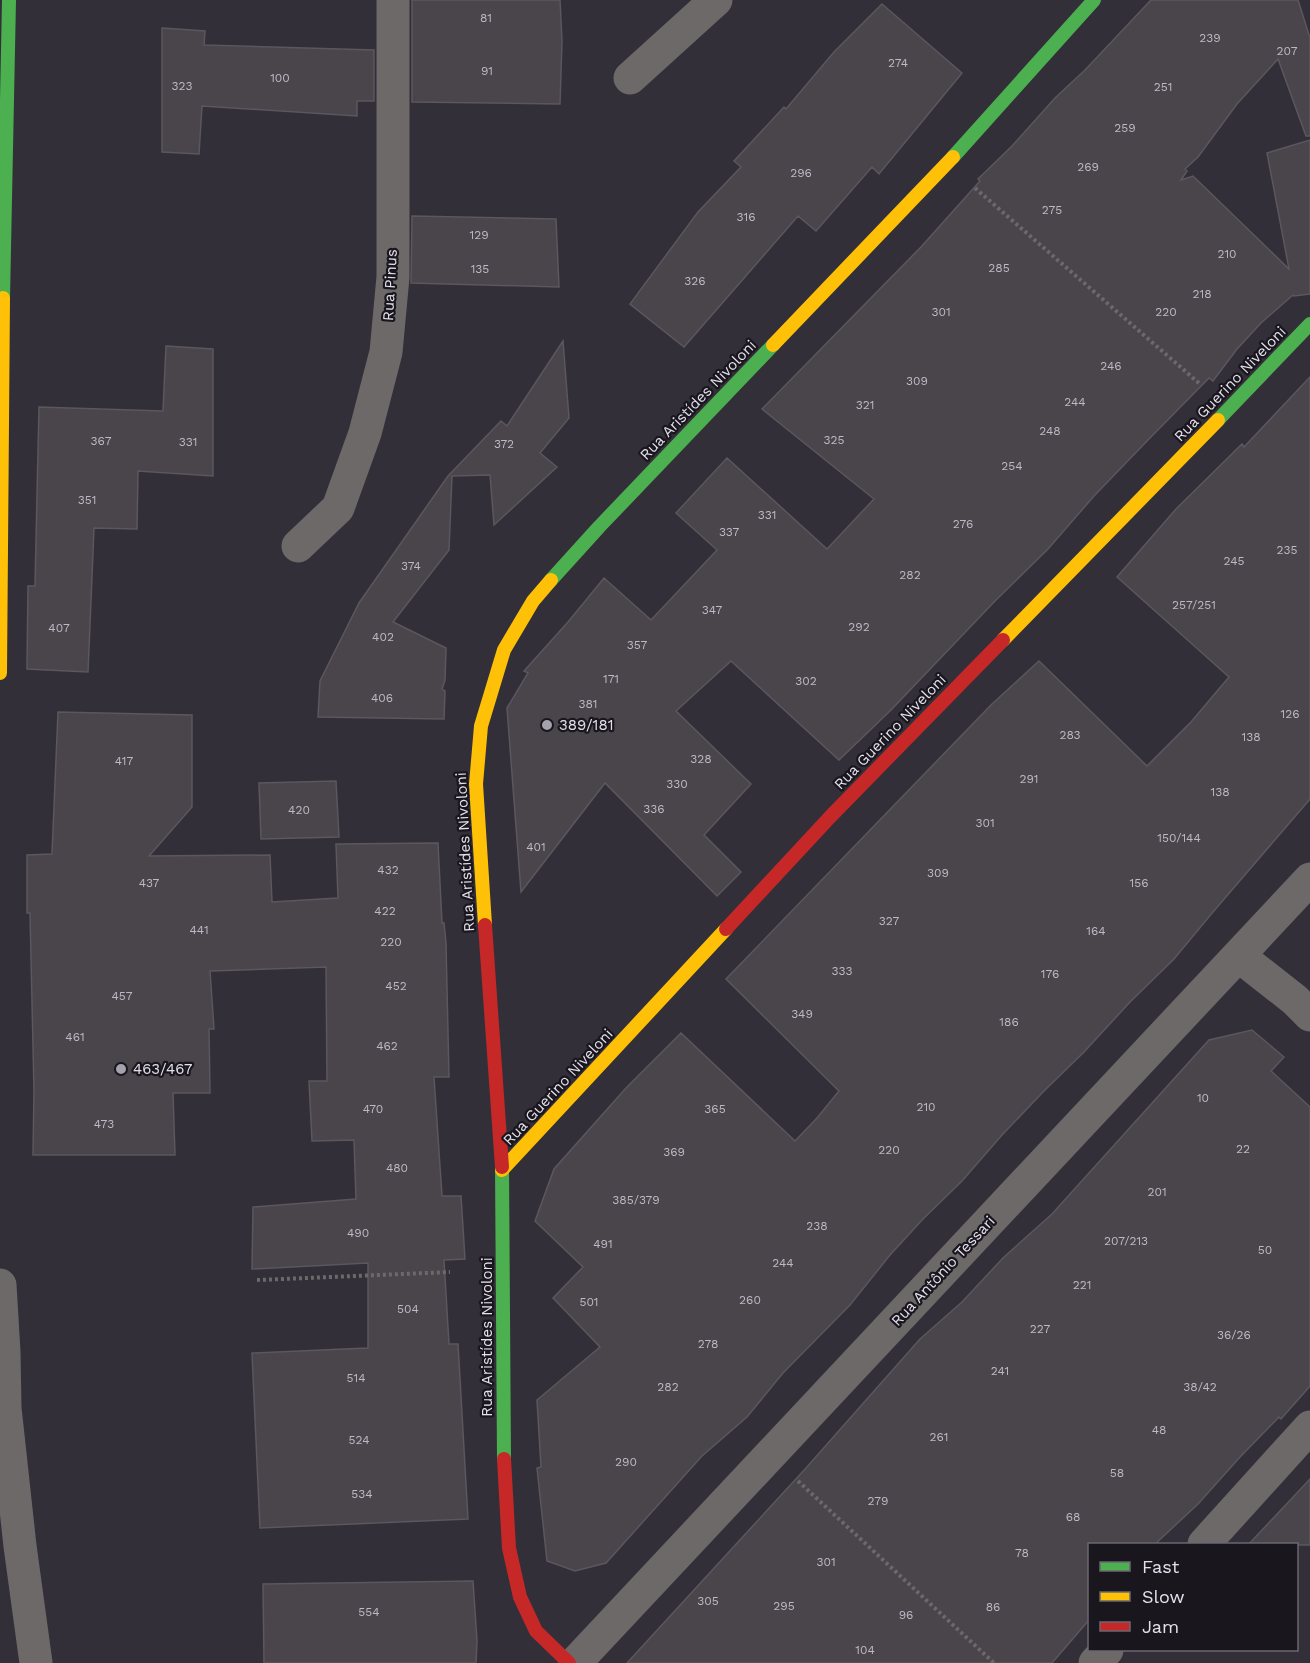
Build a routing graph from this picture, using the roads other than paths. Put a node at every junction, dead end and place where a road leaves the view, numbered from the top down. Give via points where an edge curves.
1 (9, 0) edge
2 (393, 0) edge
3 (716, 0) edge
4 (1093, 0) edge
5 (630, 78) dead end
6 (2, 230) edge
7 (1310, 324) edge
8 (298, 546) dead end
9 (0, 673) edge
10 (1310, 879) edge
11 (1239, 956) junction
12 (1310, 1015) edge
13 (502, 1170) junction
14 (0, 1286) edge
15 (2, 1407) edge
16 (1310, 1427) edge
17 (1206, 1543) edge
18 (1106, 1651) edge
19 (36, 1663) edge
20 (569, 1663) edge
21 (575, 1663) edge
22 (1095, 1663) edge

1 - 6 street
2 - 8 street, Rua Pinus via 393,277 386,352 365,433 338,508
3 - 5 street
4 - 13 street, Rua Aristídes Nivoloni via 947,164 599,526 532,601 504,651 481,726 476,784
6 - 9 street
7 - 13 street, Rua Guerino Niveloni via 830,817
10 - 11 street, Rua Antônio Tessari
11 - 12 street
11 - 21 street, Rua Antônio Tessari
13 - 20 street, Rua Aristídes Nivoloni via 504,1476 509,1548 520,1597 536,1631
14 - 15 street
15 - 19 street
16 - 17 street
18 - 22 street

